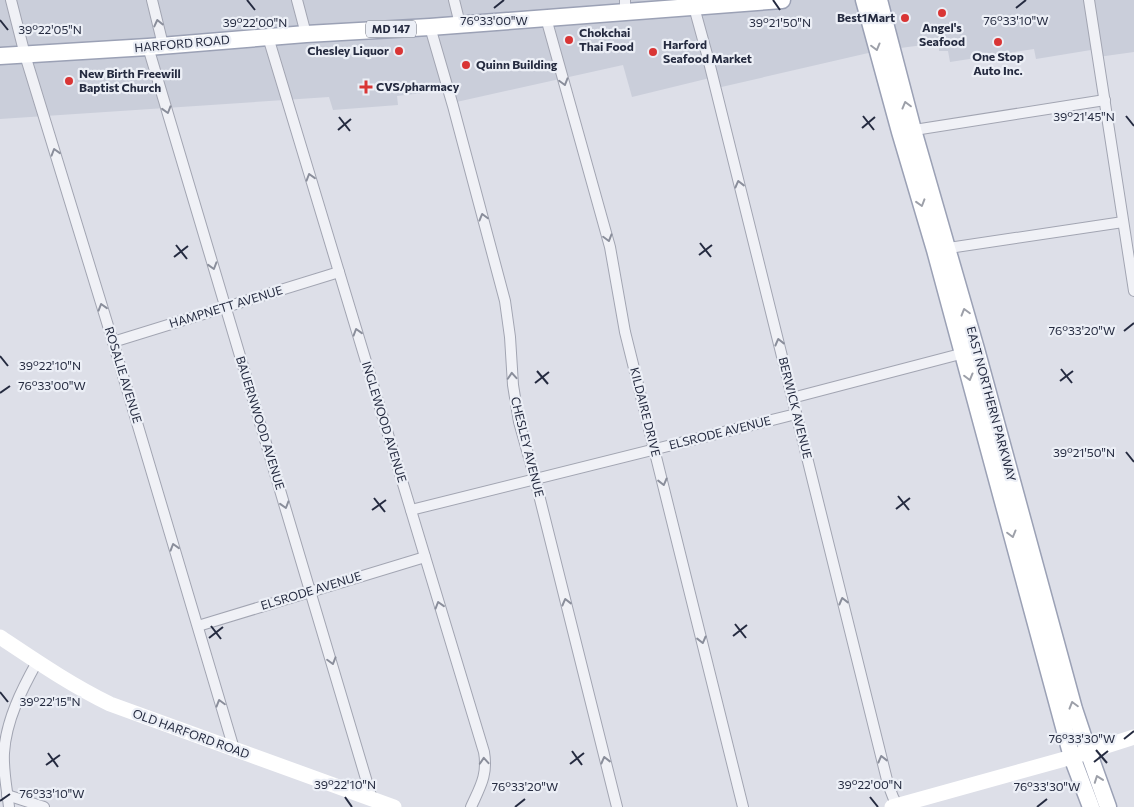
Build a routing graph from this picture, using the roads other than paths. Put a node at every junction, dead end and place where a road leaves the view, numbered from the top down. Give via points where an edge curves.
1 (12, 0) edge
2 (152, 0) edge
3 (298, 0) edge
4 (454, 0) edge
5 (782, 0) edge
6 (864, 0) edge
7 (878, 0) edge
8 (1089, 0) edge
9 (744, 2) edge
10 (625, 6) edge
11 (694, 7) junction
12 (546, 18) junction
13 (460, 24) junction
14 (430, 27) junction
15 (306, 34) junction
16 (268, 37) junction
17 (155, 46) junction
18 (25, 55) junction
19 (0, 56) edge
20 (1104, 100) junction
21 (906, 131) junction
22 (1124, 222) junction
23 (941, 249) junction
24 (339, 272) junction
25 (1134, 291) edge
26 (225, 308) junction
27 (113, 342) junction
28 (970, 351) junction
29 (792, 398) junction
30 (796, 414) junction
31 (654, 449) junction
32 (535, 479) junction
33 (411, 510) junction
34 (425, 557) junction
35 (1034, 587) junction
36 (311, 591) junction
37 (198, 626) junction
38 (0, 637) edge
39 (37, 662) junction
40 (1134, 736) edge
41 (234, 749) junction
42 (1088, 751) junction
43 (1072, 757) junction
44 (7, 795) junction
45 (372, 799) junction
46 (896, 806) edge
47 (9, 807) edge
48 (44, 807) edge
49 (394, 807) edge
50 (471, 807) edge
51 (617, 807) edge
52 (743, 807) edge
53 (1091, 807) edge
54 (1108, 807) edge

1 - 18 street, ROSALIE AVENUE
17 -> 2 street, BAUERNWOOD AVENUE
3 - 15 street
4 - 13 street
5 - 9 main road, HARFORD ROAD / MD 147
6 -> 21 main road, EAST NORTHERN PARKWAY
21 -> 7 main road, EAST NORTHERN PARKWAY
8 - 20 street
9 - 11 main road, HARFORD ROAD / MD 147
10 - 11 main road, HARFORD ROAD / MD 147
10 - 12 main road, HARFORD ROAD / MD 147
29 -> 11 street, BERWICK AVENUE
12 - 13 main road, HARFORD ROAD / MD 147
12 -> 31 street, KILDAIRE DRIVE via 610,247 625,332
13 - 14 main road, HARFORD ROAD / MD 147
14 - 15 main road, HARFORD ROAD / MD 147
32 -> 14 street, CHESLEY AVENUE via 515,402 505,301
15 - 16 main road, HARFORD ROAD / MD 147
16 - 17 main road, HARFORD ROAD / MD 147
24 -> 16 street, INGLEWOOD AVENUE
17 - 18 main road, HARFORD ROAD / MD 147
17 -> 26 street, BAUERNWOOD AVENUE
18 - 19 main road, HARFORD ROAD / MD 147
27 -> 18 street, ROSALIE AVENUE
20 - 21 street
20 - 22 street
21 - 23 main road, EAST NORTHERN PARKWAY
22 - 23 street
22 - 25 street
23 - 28 main road, EAST NORTHERN PARKWAY
24 - 26 street, HAMPNETT AVENUE
33 -> 24 street, INGLEWOOD AVENUE
26 - 27 street, HAMPNETT AVENUE
26 -> 36 street, BAUERNWOOD AVENUE
37 -> 27 street, ROSALIE AVENUE
28 - 29 street
28 - 35 main road, EAST NORTHERN PARKWAY
29 - 30 street, BERWICK AVENUE
30 - 31 street, ELSRODE AVENUE
46 -> 30 street, BERWICK AVENUE
31 - 32 street, ELSRODE AVENUE
31 -> 52 street, KILDAIRE DRIVE
32 - 33 street, ELSRODE AVENUE
51 -> 32 street, CHESLEY AVENUE
33 - 34 street, INGLEWOOD AVENUE
34 - 36 street, ELSRODE AVENUE
50 -> 34 street, INGLEWOOD AVENUE via 485,773 484,752
42 -> 35 main road, EAST NORTHERN PARKWAY
35 - 43 main road, EAST NORTHERN PARKWAY
36 - 37 street, ELSRODE AVENUE
36 -> 45 street, BAUERNWOOD AVENUE
41 -> 37 street, ROSALIE AVENUE
38 - 39 street, OLD HARFORD ROAD
39 - 41 street, OLD HARFORD ROAD via 110,704
39 - 44 street via 16,704 5,739
40 - 42 street
41 - 45 street, OLD HARFORD ROAD
42 - 43 street
54 -> 42 main road, EAST NORTHERN PARKWAY
43 - 46 street
43 - 53 main road, EAST NORTHERN PARKWAY
44 - 47 street
44 - 48 street
45 - 49 street, OLD HARFORD ROAD

